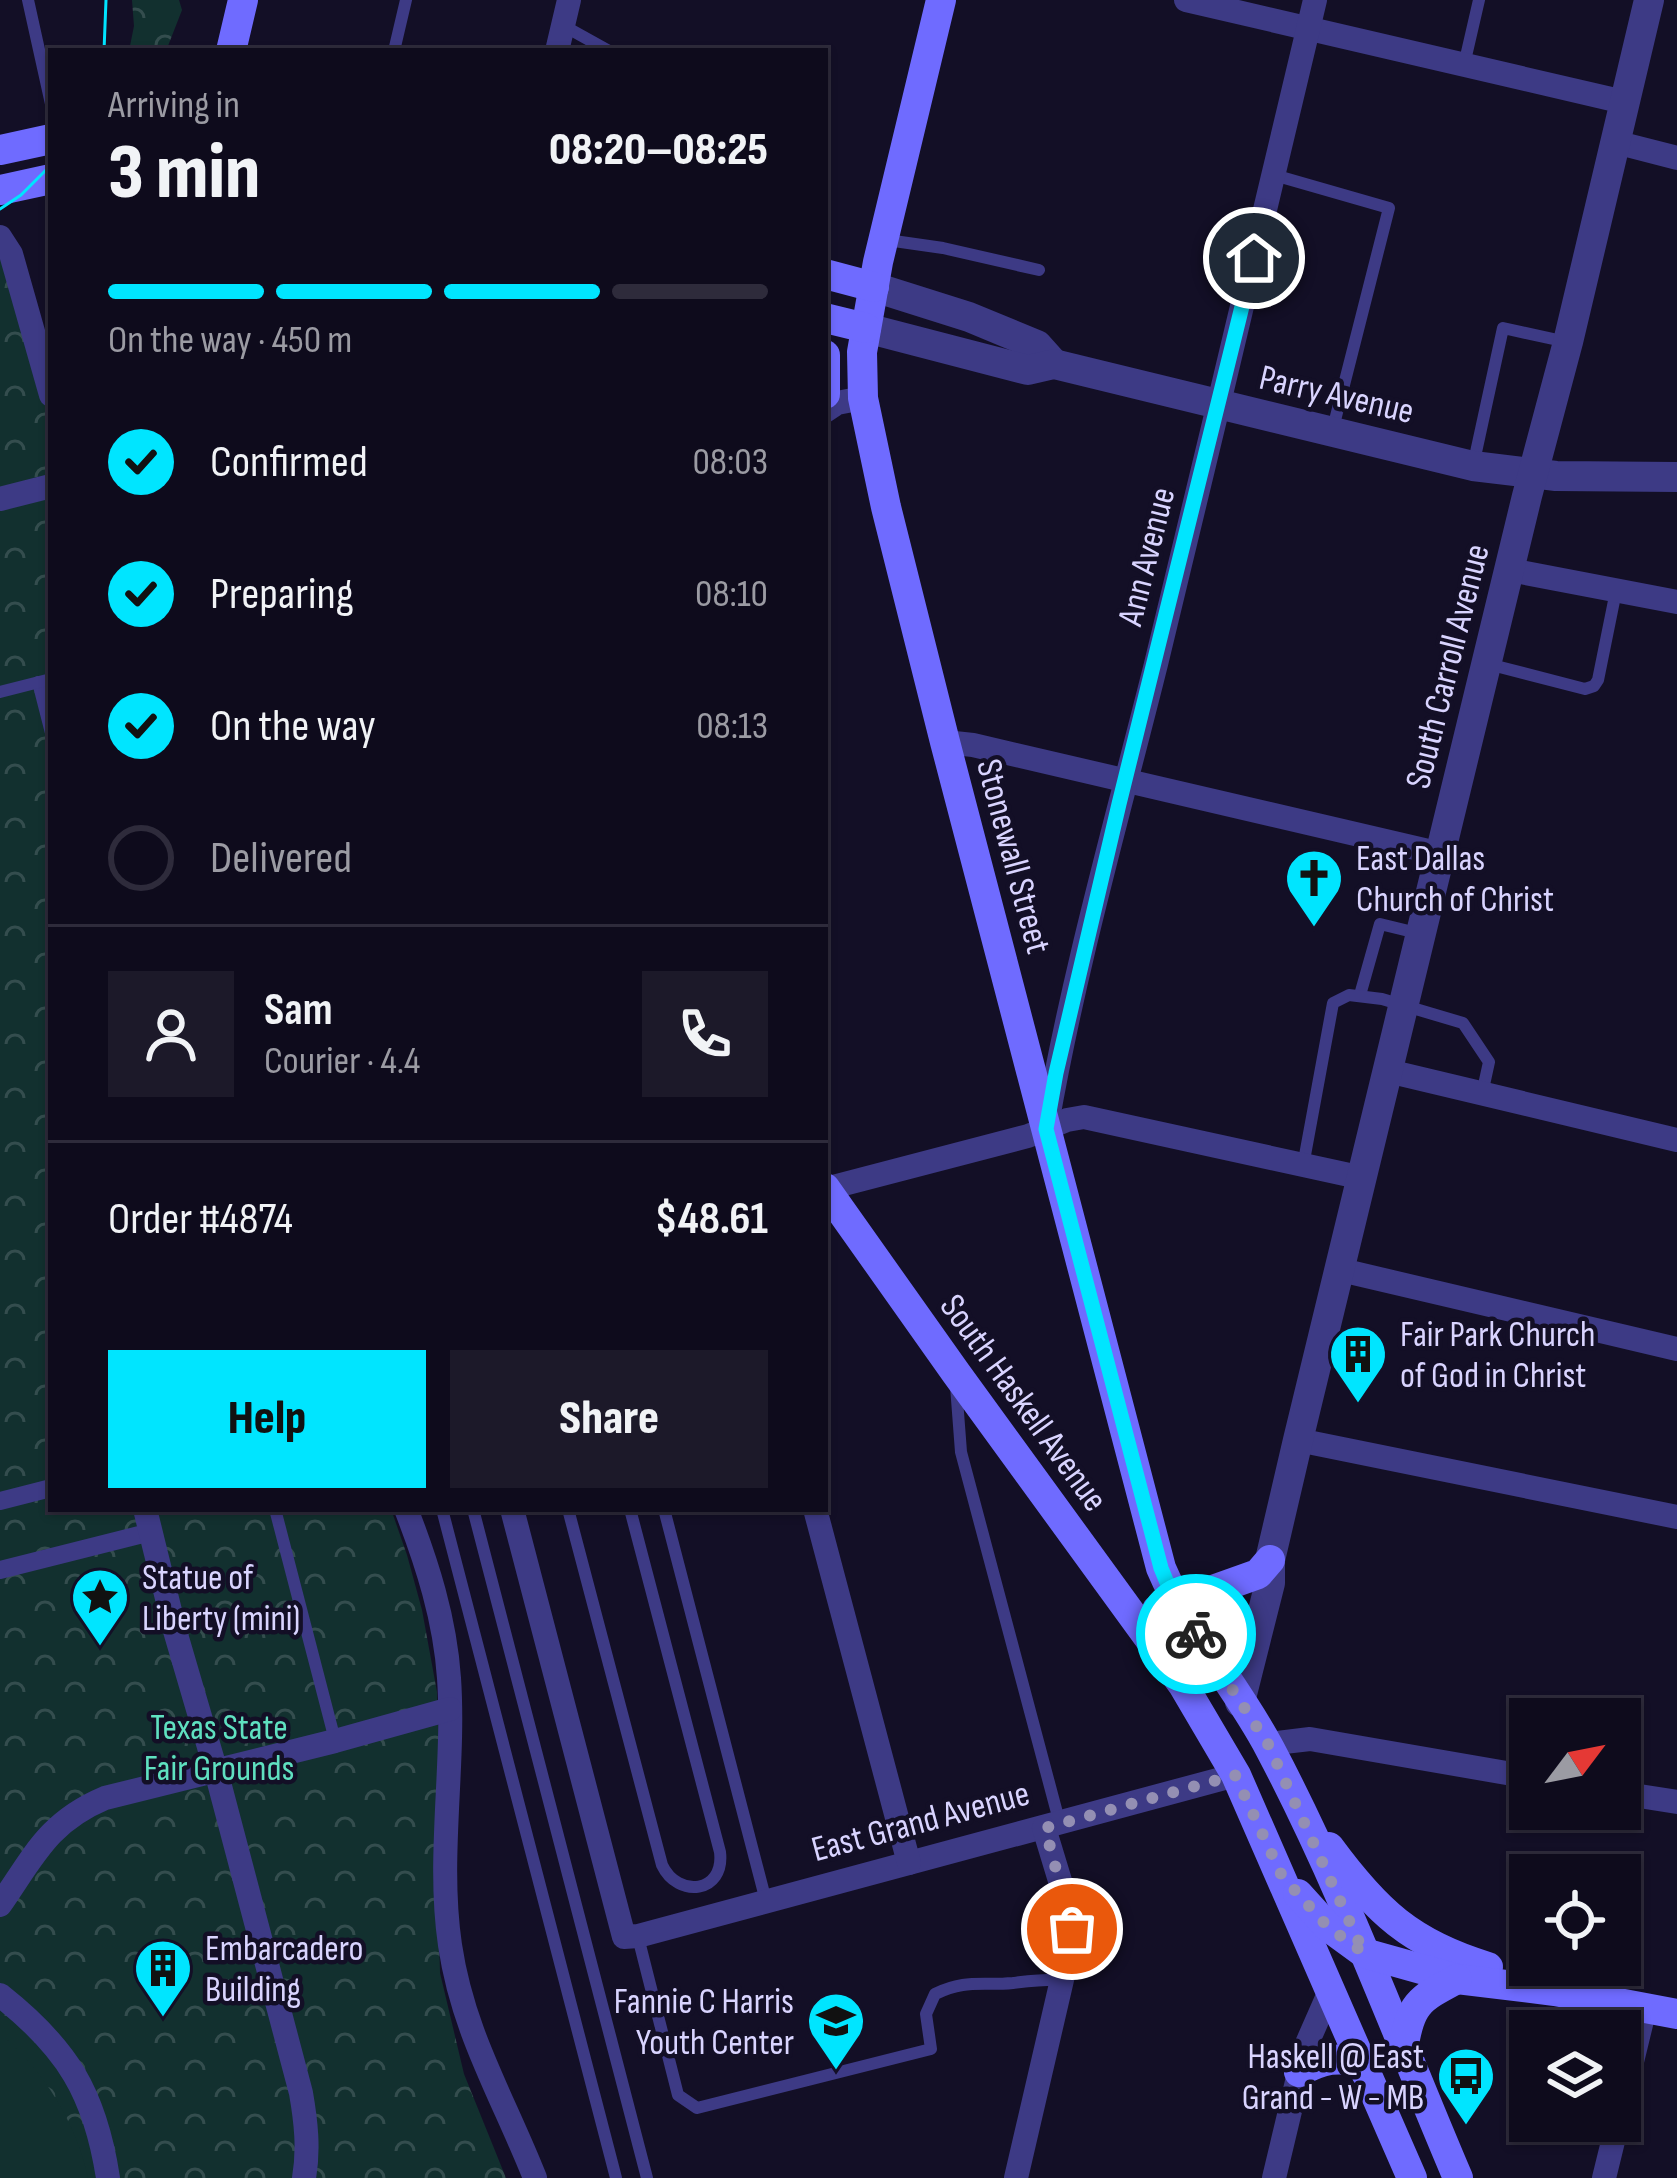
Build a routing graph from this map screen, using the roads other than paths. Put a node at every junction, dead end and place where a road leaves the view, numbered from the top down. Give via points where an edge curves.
1 (28, 0) edge
2 (243, 0) edge
3 (406, 0) edge
4 (569, 0) edge
5 (941, 0) edge
6 (1186, 0) edge
7 (1315, 0) edge
8 (1479, 0) edge
9 (1649, 0) edge
10 (563, 26) junction
11 (1308, 29) junction
12 (233, 48) edge
13 (395, 48) edge
14 (558, 48) edge
15 (603, 48) edge
16 (1464, 65) junction
17 (48, 90) edge
18 (1624, 102) junction
19 (48, 140) edge
20 (1615, 142) junction
21 (0, 150) edge
22 (1677, 158) edge
23 (1274, 175) junction
24 (48, 179) edge
25 (0, 190) edge
26 (0, 237) edge
27 (886, 239) junction
28 (1039, 270) dead end
29 (828, 275) edge
30 (874, 287) junction
31 (828, 319) edge
32 (866, 328) junction
33 (1568, 342) junction
34 (1054, 364) junction
35 (48, 384) edge
36 (863, 398) junction
37 (1220, 406) junction
38 (828, 409) edge
39 (1332, 432) junction
40 (1473, 466) junction
41 (1533, 474) junction
42 (1677, 478) edge
43 (48, 487) edge
44 (0, 499) edge
45 (1510, 569) junction
46 (1616, 590) junction
47 (1677, 602) edge
48 (1487, 664) junction
49 (44, 681) edge
50 (0, 692) edge
51 (48, 711) edge
52 (945, 742) junction
53 (1126, 781) junction
54 (1441, 854) junction
55 (1422, 934) junction
56 (1360, 995) junction
57 (1403, 1006) junction
58 (1388, 1071) junction
59 (1482, 1095) junction
60 (1046, 1129) junction
61 (1677, 1140) edge
62 (1303, 1166) junction
63 (1363, 1178) junction
64 (828, 1188) edge
65 (828, 1193) edge
66 (1341, 1270) junction
67 (1677, 1349) edge
68 (956, 1373) junction
69 (1298, 1440) junction
70 (48, 1489) edge
71 (0, 1501) edge
72 (276, 1512) edge
73 (407, 1512) edge
74 (443, 1512) edge
75 (474, 1512) edge
76 (513, 1512) edge
77 (569, 1512) edge
78 (631, 1512) edge
79 (665, 1512) edge
80 (815, 1512) edge
81 (1677, 1517) edge
82 (148, 1520) edge
83 (1270, 1560) junction
84 (0, 1570) edge
85 (1175, 1602) junction
86 (1135, 1619) junction
87 (1240, 1702) junction
88 (450, 1709) junction
89 (335, 1741) junction
90 (1268, 1744) junction
91 (216, 1772) junction
92 (1509, 1773) edge
93 (1235, 1775) junction
94 (1641, 1796) edge
95 (1677, 1802) edge
96 (1298, 1807) junction
97 (1052, 1826) junction
98 (909, 1864) junction
99 (1282, 1876) junction
100 (700, 1887) junction
101 (766, 1901) junction
102 (0, 1904) edge
103 (706, 1916) junction
104 (1410, 1933) junction
105 (631, 1936) junction
106 (1364, 1953) junction
107 (1457, 1979) junction
108 (1063, 1980) junction
109 (1330, 1991) junction
110 (1556, 1991) junction
111 (0, 1995) edge
112 (1645, 2008) junction
113 (1677, 2014) edge
114 (1641, 2024) edge
115 (1403, 2049) junction
116 (1364, 2063) junction
117 (1299, 2072) junction
118 (1613, 2142) edge
119 (108, 2178) edge
120 (304, 2178) edge
121 (535, 2178) edge
122 (616, 2178) edge
123 (647, 2178) edge
124 (1016, 2178) edge
125 (1274, 2178) edge
126 (1412, 2178) edge
127 (1457, 2178) edge
128 (1604, 2178) edge

1 - 17 lane
2 - 12 main road
3 - 13 lane
4 - 10 street
5 - 27 main road, Stonewall Street
6 - 11 street
7 - 11 street, Ann Avenue
8 - 16 lane
9 - 18 street, South Carroll Avenue
10 - 14 street
10 - 15 lane
11 - 16 street
11 - 23 street, Ann Avenue
16 - 18 street
18 - 20 street, South Carroll Avenue
19 - 21 main road
20 - 22 street
20 - 33 street, South Carroll Avenue
23 - 37 street, Ann Avenue
23 - 39 lane via 1389,208
24 - 25 main road
26 - 35 street
27 - 28 lane
27 - 30 main road, Stonewall Street
29 - 30 main road, Parry Avenue
30 - 32 main road, Stonewall Street
30 - 34 street, Parry Avenue via 1037,345
31 - 32 main road, Parry Avenue
32 - 34 street, Parry Avenue via 1028,370
32 - 36 main road, Stonewall Street
33 - 40 lane via 1503,328
33 - 41 street, South Carroll Avenue
34 - 37 street, Parry Avenue
36 - 38 street
36 - 52 main road, Stonewall Street
37 - 39 street, Parry Avenue
37 - 53 street, Ann Avenue
39 - 40 street, Parry Avenue
40 - 41 street, Parry Avenue
41 - 42 street, Parry Avenue
41 - 45 street, South Carroll Avenue
43 - 44 street
45 - 46 street
45 - 48 street, South Carroll Avenue
46 - 47 street
46 - 48 lane via 1594,686
48 - 54 street, South Carroll Avenue
49 - 50 lane
49 - 51 lane
52 - 53 street
52 - 60 main road, Stonewall Street
53 - 54 street
53 - 60 street, Ann Avenue
54 - 55 street, South Carroll Avenue
55 - 56 lane via 1380,924
55 - 57 street, South Carroll Avenue
56 - 57 lane
56 - 62 lane via 1333,1003
57 - 58 street, South Carroll Avenue
57 - 59 lane via 1463,1023 1489,1062
58 - 59 street
58 - 63 street, South Carroll Avenue
59 - 61 street
60 - 62 street via 1084,1118
60 - 64 street
60 - 85 main road, Stonewall Street
62 - 63 street
63 - 66 street, South Carroll Avenue
65 - 68 main road, South Haskell Avenue
66 - 67 street
66 - 69 street, South Carroll Avenue
68 - 86 main road, South Haskell Avenue
68 - 97 lane via 961,1452
69 - 81 street
69 - 83 street, South Carroll Avenue
70 - 71 street
72 - 89 lane
73 - 88 street via 444,1634
74 - 122 lane
75 - 123 lane
76 - 105 street
77 - 100 lane via 662,1865 681,1886
78 - 100 lane via 720,1852 722,1868
79 - 101 lane
80 - 98 street
82 - 84 street
82 - 91 street
83 - 85 main road via 1258,1574
83 - 87 street, South Carroll Avenue
85 - 86 main road
85 - 87 main road, Stonewall Street
86 - 93 main road, South Haskell Avenue
87 - 90 main road
88 - 89 street
88 - 121 street via 455,1977 479,2055
89 - 91 street
90 - 92 street via 1310,1739
90 - 96 main road
91 - 102 street via 79,1809 48,1835
91 - 120 street via 301,2093
93 - 97 street, East Grand Avenue
93 - 99 main road, South Haskell Avenue
94 - 95 street
96 - 104 main road via 1377,1907
96 - 106 main road
97 - 98 street, East Grand Avenue
97 - 108 street via 1072,1929
98 - 101 street, East Grand Avenue
99 - 106 main road
99 - 109 main road, South Haskell Avenue
100 - 103 lane
101 - 103 street, East Grand Avenue
103 - 105 street, East Grand Avenue
104 - 106 main road
104 - 110 main road via 1449,1955
105 - 108 lane via 678,2095 697,2108 931,2049 926,2014 935,1994 957,1984
106 - 107 main road
106 - 109 main road
106 - 115 main road
107 - 110 main road
107 - 115 main road via 1419,2002
108 - 124 street
109 - 116 main road, South Haskell Avenue
109 - 117 street
110 - 112 main road
111 - 119 street via 56,2045 78,2079 95,2114
112 - 113 main road
112 - 114 street
115 - 127 main road
116 - 117 main road via 1343,2057
116 - 126 main road, South Haskell Avenue
117 - 125 street
118 - 128 street

